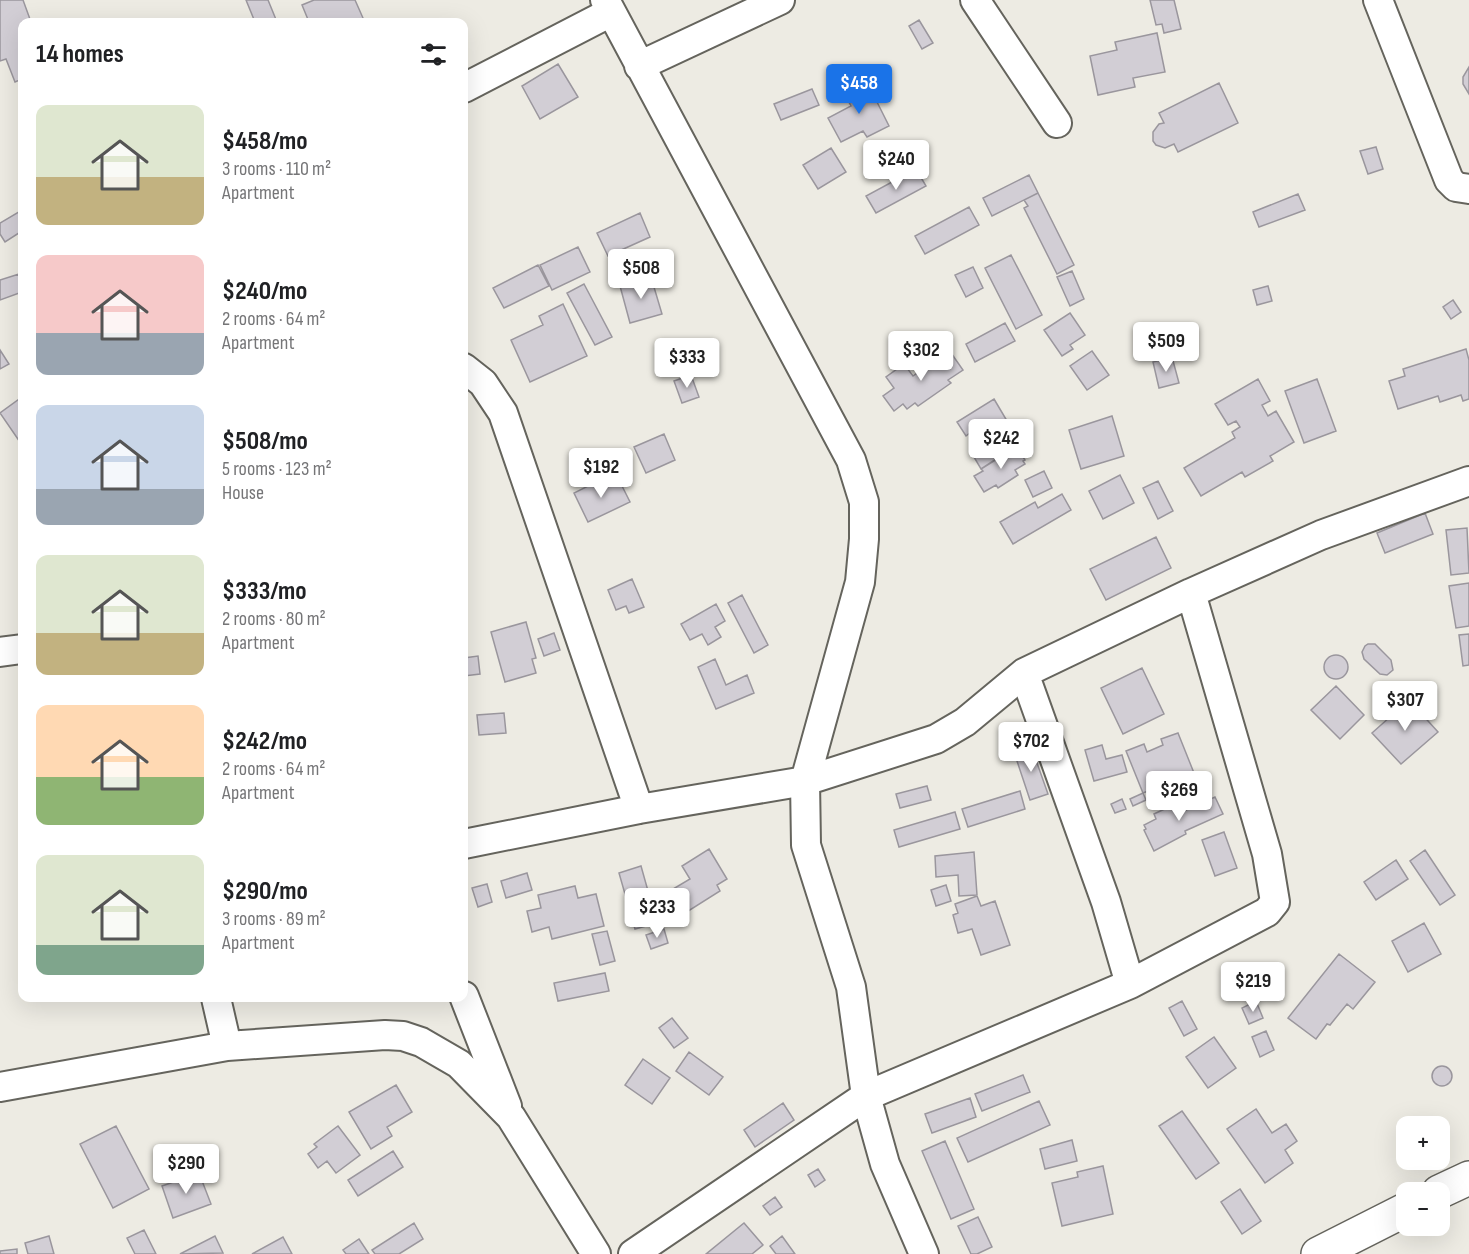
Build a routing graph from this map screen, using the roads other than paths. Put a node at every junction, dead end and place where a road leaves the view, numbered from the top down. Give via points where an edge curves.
1 (780, 0) edge
2 (975, 0) edge
3 (1378, 0) edge
4 (608, 6) edge
5 (639, 66) junction
6 (468, 86) edge
7 (1057, 123) dead end
8 (1469, 189) edge
9 (468, 371) edge
10 (1469, 481) edge
11 (1191, 593) junction
12 (18, 650) edge
13 (0, 652) edge
14 (1024, 673) junction
15 (805, 781) junction
16 (639, 809) junction
17 (468, 843) edge
18 (1130, 984) junction
19 (217, 1002) edge
20 (466, 1002) edge
21 (226, 1046) junction
22 (1, 1081) edge
23 (866, 1096) junction
24 (511, 1117) junction
25 (1469, 1178) edge
26 (1450, 1187) edge
27 (1396, 1215) edge
28 (596, 1254) edge
29 (633, 1254) edge
30 (924, 1254) edge
31 (1318, 1254) edge

1 - 5 street
2 - 7 street
3 - 8 street via 1449,180 1456,187
4 - 5 street
4 - 6 street
5 - 15 street via 851,460 864,502 860,582
9 - 16 street via 483,383 503,413
10 - 11 street via 1321,535
11 - 14 street
11 - 18 street via 1267,854 1275,902 1267,912
12 - 13 street
14 - 15 street via 975,715 936,739
14 - 18 street via 1106,902
15 - 16 street
15 - 23 street via 806,845 851,987
16 - 17 street
18 - 23 street
19 - 21 street
20 - 24 street
21 - 22 street
21 - 24 street via 403,1036 459,1064
23 - 29 street
23 - 30 street via 885,1164
24 - 28 street
25 - 26 street
27 - 31 street

